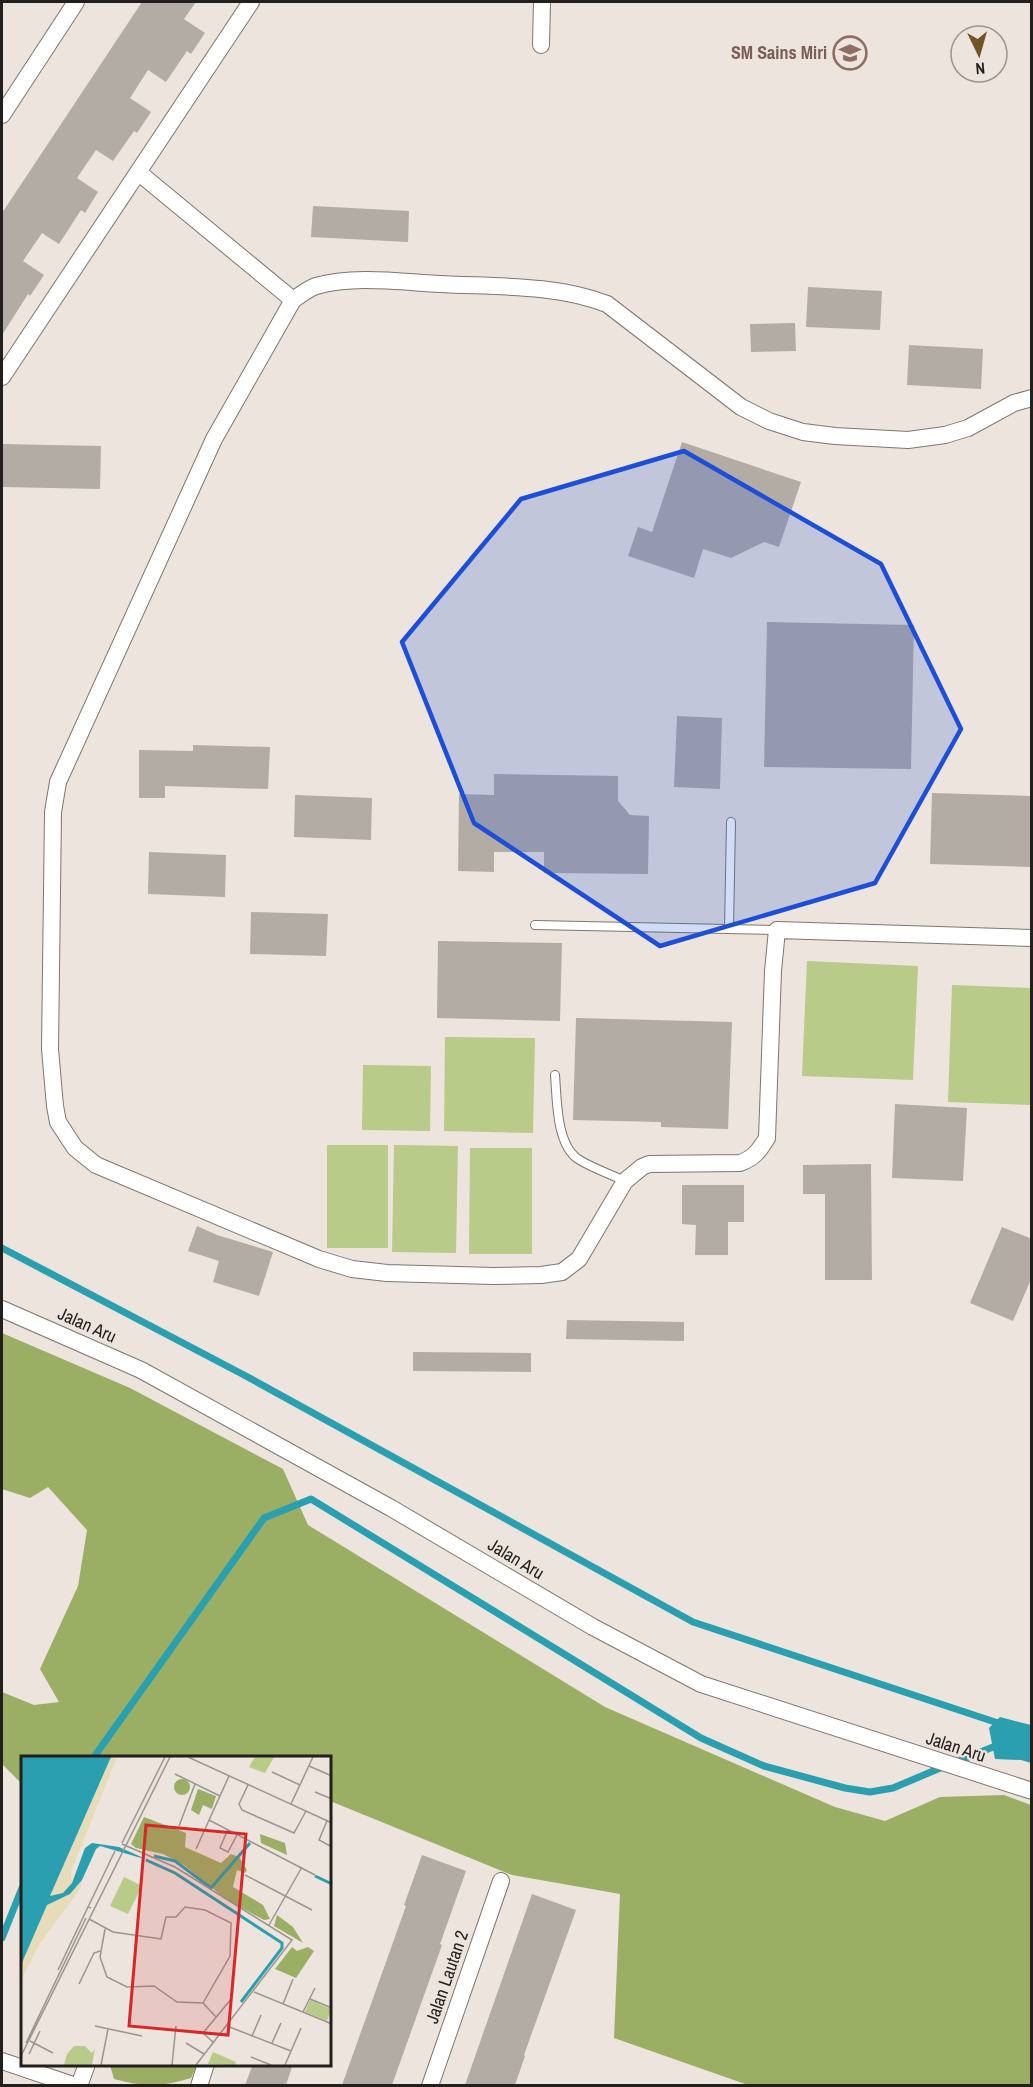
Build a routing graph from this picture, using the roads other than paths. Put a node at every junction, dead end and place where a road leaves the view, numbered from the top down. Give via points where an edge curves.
1 (76, 2) edge
2 (251, 2) edge
3 (542, 2) edge
4 (541, 45) dead end
5 (9, 90) edge
6 (2, 115) edge
7 (138, 172) junction
8 (293, 300) junction
9 (2, 377) edge
10 (1032, 398) edge
11 (731, 822) dead end
12 (535, 925) dead end
13 (729, 928) junction
14 (777, 930) junction
15 (1032, 938) edge
16 (555, 1075) dead end
17 (625, 1181) junction
18 (2, 1309) edge
19 (1032, 1791) edge
20 (501, 1881) dead end
21 (2, 2061) edge
22 (86, 2066) edge
23 (205, 2066) edge
24 (78, 2085) edge
25 (199, 2085) edge
26 (430, 2085) edge

1 - 5 street
2 - 7 street
3 - 4 street
5 - 6 street
7 - 8 street
7 - 9 street
8 - 10 street via 315,286 374,280 552,290 586,296 607,304 741,407 769,422 803,432 908,440 945,435
8 - 17 street via 214,439 58,782 52,812 50,1049 58,1122 75,1148 96,1165 319,1259 352,1269 387,1273 493,1276 562,1272 579,1259
11 - 13 lane
12 - 13 lane
13 - 14 lane
14 - 15 street
14 - 17 street via 767,1138 751,1159 740,1163 650,1164
16 - 17 lane via 559,1123 566,1145 576,1158
18 - 19 street, Jalan Aru via 141,1370 391,1508 593,1627 701,1684
20 - 26 street, Jalan Lautan 2
21 - 24 street
22 - 24 street
23 - 25 street

